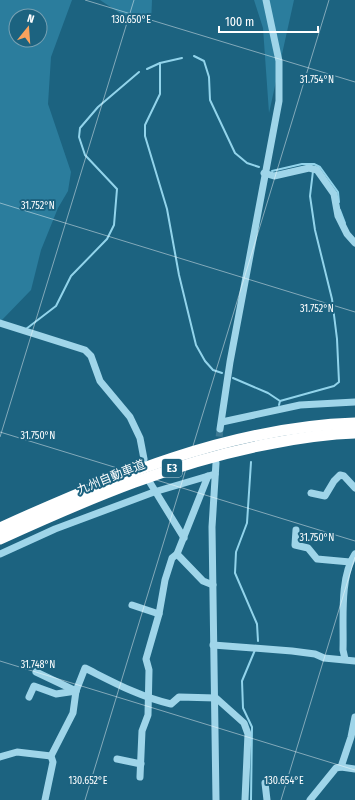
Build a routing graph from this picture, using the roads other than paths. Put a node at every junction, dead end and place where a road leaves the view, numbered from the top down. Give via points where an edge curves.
1 (266, 0) edge
2 (264, 174) junction
3 (355, 243) edge
4 (0, 323) edge
5 (355, 402) edge
6 (355, 423) edge
7 (355, 433) edge
8 (144, 459) dead end
9 (216, 463) dead end
10 (212, 475) junction
11 (149, 481) dead end
12 (355, 488) edge
13 (154, 492) junction
14 (311, 493) dead end
15 (0, 528) edge
16 (296, 530) dead end
17 (184, 538) junction
18 (0, 539) edge
19 (0, 554) edge
20 (177, 554) junction
21 (355, 554) edge
22 (350, 562) junction
23 (213, 584) junction
24 (132, 605) dead end
25 (159, 614) junction
26 (213, 645) junction
27 (345, 659) junction
28 (355, 661) edge
29 (36, 672) dead end
30 (76, 691) junction
31 (29, 697) dead end
32 (148, 697) junction
33 (216, 698) junction
34 (355, 717) edge
35 (51, 756) junction
36 (0, 758) edge
37 (117, 759) dead end
38 (141, 764) junction
39 (341, 767) junction
40 (355, 769) edge
41 (140, 777) dead end
42 (265, 783) dead end
43 (45, 800) edge
44 (216, 800) edge
45 (245, 800) edge
46 (268, 800) edge
47 (310, 800) edge

1 - 2 street via 280,77 279,101
2 - 3 street via 274,176 309,168 317,170 334,194 338,216
2 - 5 street via 221,425 300,405
4 - 8 street via 85,350 92,356 100,382 130,417 140,438
6 - 15 highway, 九州自動車道 / E3 via 298,429 241,439 199,450 105,482
7 - 18 highway, 九州自動車道 / E3 via 299,438 201,459 109,491
9 - 10 street
10 - 13 street
10 - 17 street
10 - 23 street
11 - 13 street
12 - 14 street via 344,476 340,476 324,496
13 - 17 street
13 - 19 street via 55,529
16 - 22 street via 295,544 308,548 317,558
17 - 20 street
20 - 23 street via 203,581
20 - 25 street via 172,558 167,573
21 - 22 street
22 - 27 street via 345,579
23 - 26 street
24 - 25 street
25 - 32 street via 146,658 149,670
26 - 27 street via 292,651 324,658
26 - 33 street
27 - 28 street
29 - 30 street
30 - 31 street via 56,694 34,686
30 - 32 street via 85,668 133,693
30 - 35 street via 73,712
32 - 33 street via 171,704 179,697
32 - 38 street via 148,715 142,731
33 - 44 street
33 - 45 street via 244,723 248,734
34 - 39 street
35 - 36 street via 17,752
35 - 43 street via 53,762
37 - 38 street
38 - 41 street
39 - 40 street
39 - 47 street via 336,768
42 - 46 street

